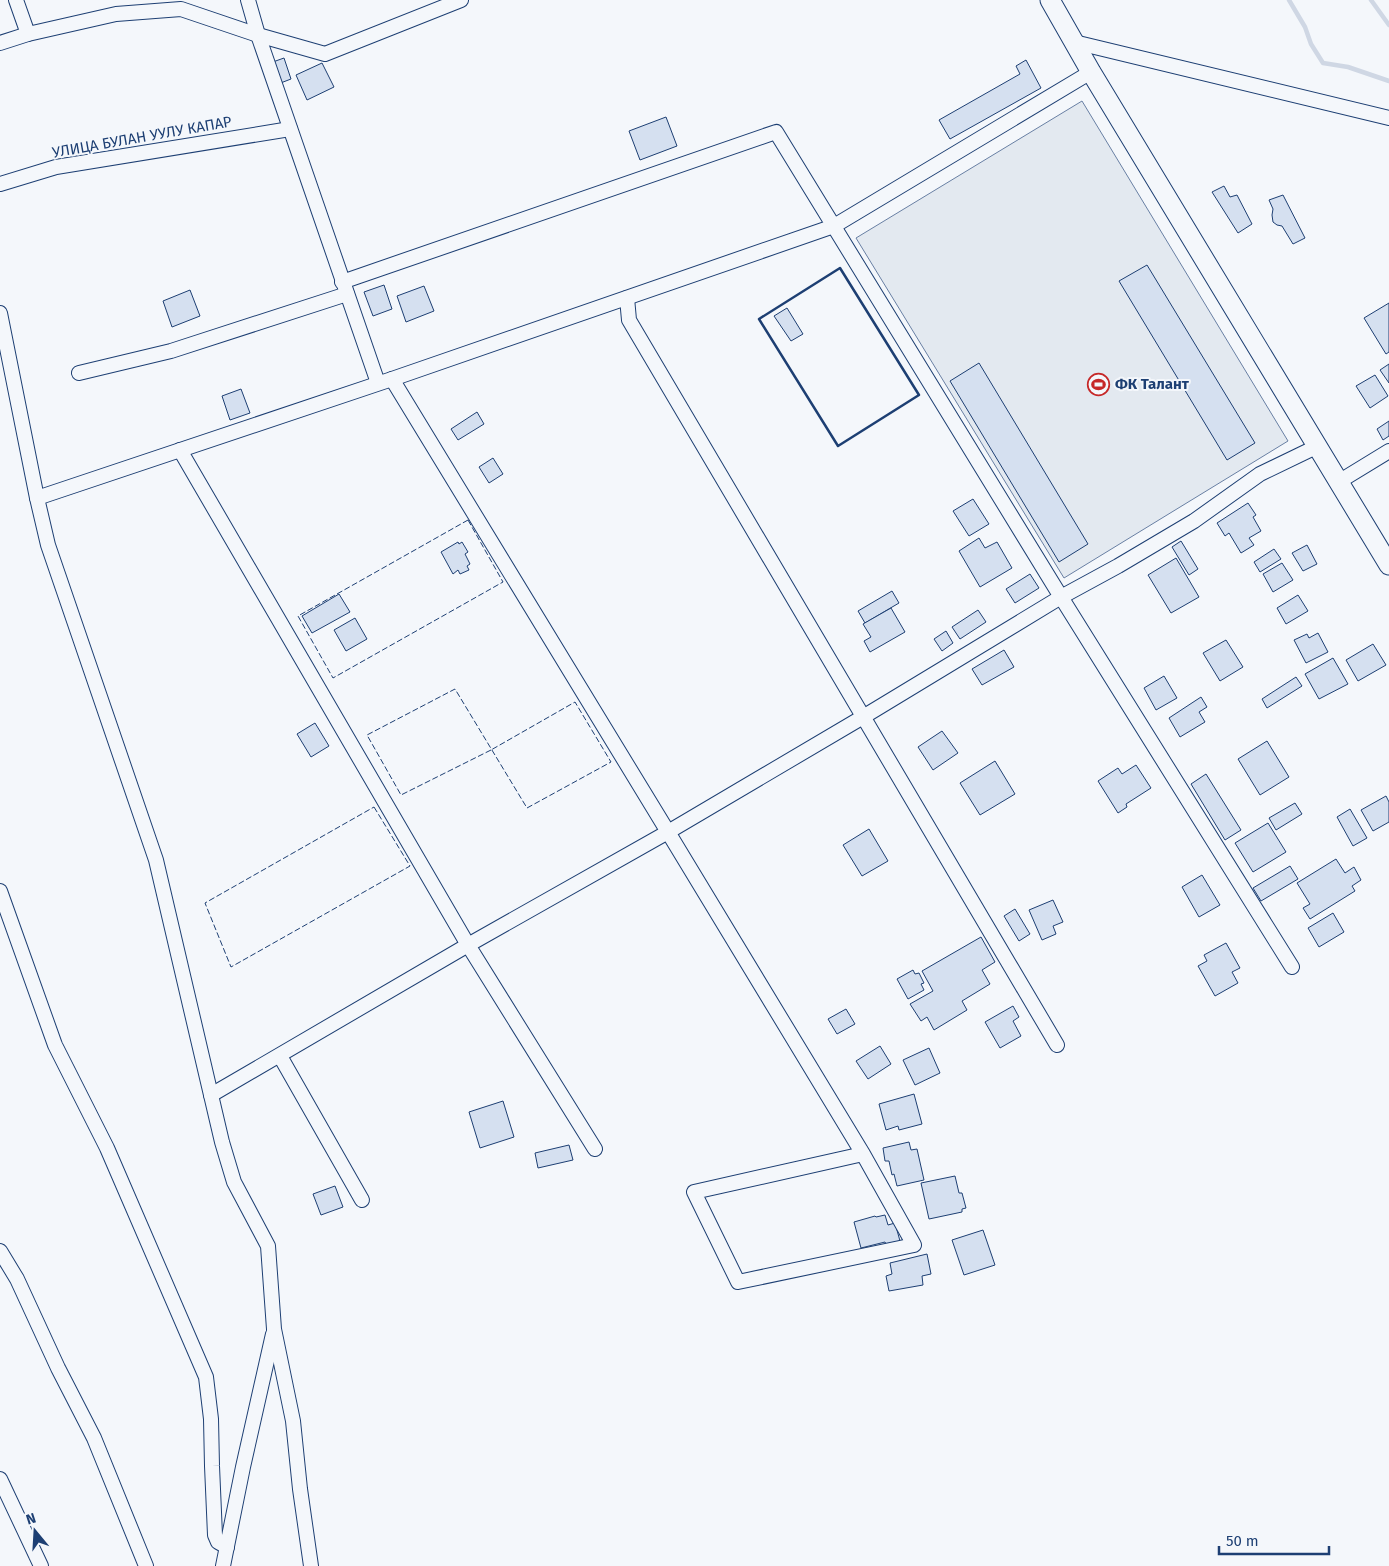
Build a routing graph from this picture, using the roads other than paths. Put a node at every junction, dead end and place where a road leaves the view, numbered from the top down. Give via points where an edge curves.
1 (16, 0) edge
2 (248, 0) edge
3 (461, 0) edge
4 (1050, 0) edge
5 (28, 34) junction
6 (258, 35) junction
7 (1074, 42) junction
8 (0, 43) edge
9 (1091, 72) junction
10 (1389, 118) edge
11 (290, 129) junction
12 (0, 184) edge
13 (834, 226) junction
14 (345, 288) junction
15 (627, 298) junction
16 (0, 313) edge
17 (79, 373) dead end
18 (392, 379) junction
19 (378, 383) junction
20 (1318, 446) junction
21 (180, 450) junction
22 (1389, 451) edge
23 (1340, 481) junction
24 (37, 498) junction
25 (1389, 565) edge
26 (1061, 597) junction
27 (863, 717) junction
28 (668, 832) junction
29 (0, 891) edge
30 (468, 945) junction
31 (1292, 967) dead end
32 (1057, 1045) dead end
33 (280, 1056) junction
34 (211, 1095) junction
35 (596, 1149) dead end
36 (863, 1154) junction
37 (362, 1200) dead end
38 (0, 1251) edge
39 (274, 1328) junction
40 (0, 1479) edge
41 (227, 1547) junction
42 (41, 1566) edge
43 (146, 1566) edge
44 (223, 1566) edge
45 (311, 1566) edge

1 - 5 street
2 - 6 street
3 - 6 street via 325,54
4 - 7 main road
5 - 6 street via 116,14 181,9
5 - 8 street
6 - 11 street
7 - 9 main road
7 - 10 street
9 - 13 street
9 - 20 main road
11 - 12 street, УЛИЦА БУЛАН УУЛУ КАПАР via 56,167
11 - 14 street
13 - 14 street via 776,132
13 - 15 street
13 - 26 street
14 - 17 street via 171,351
14 - 19 street
15 - 18 street
15 - 27 street via 629,320
16 - 24 street
18 - 19 street
18 - 28 street
19 - 21 street
20 - 23 main road
20 - 26 street via 1260,474 1194,521
21 - 24 street
21 - 30 street
22 - 23 street
23 - 25 main road
24 - 34 street via 48,545 156,860
26 - 27 street
26 - 31 street
27 - 28 street
27 - 32 street
28 - 30 street
28 - 36 street
29 - 41 street via 55,1046 107,1148 206,1377 212,1419 215,1535 218,1542
30 - 33 street
30 - 35 street
33 - 34 street
33 - 37 street
34 - 39 street via 234,1182 268,1246
36 - 36 street via 914,1245 738,1282 694,1192
38 - 43 street via 17,1279 94,1438
39 - 41 street
39 - 45 street via 294,1421
40 - 42 street
41 - 44 street

